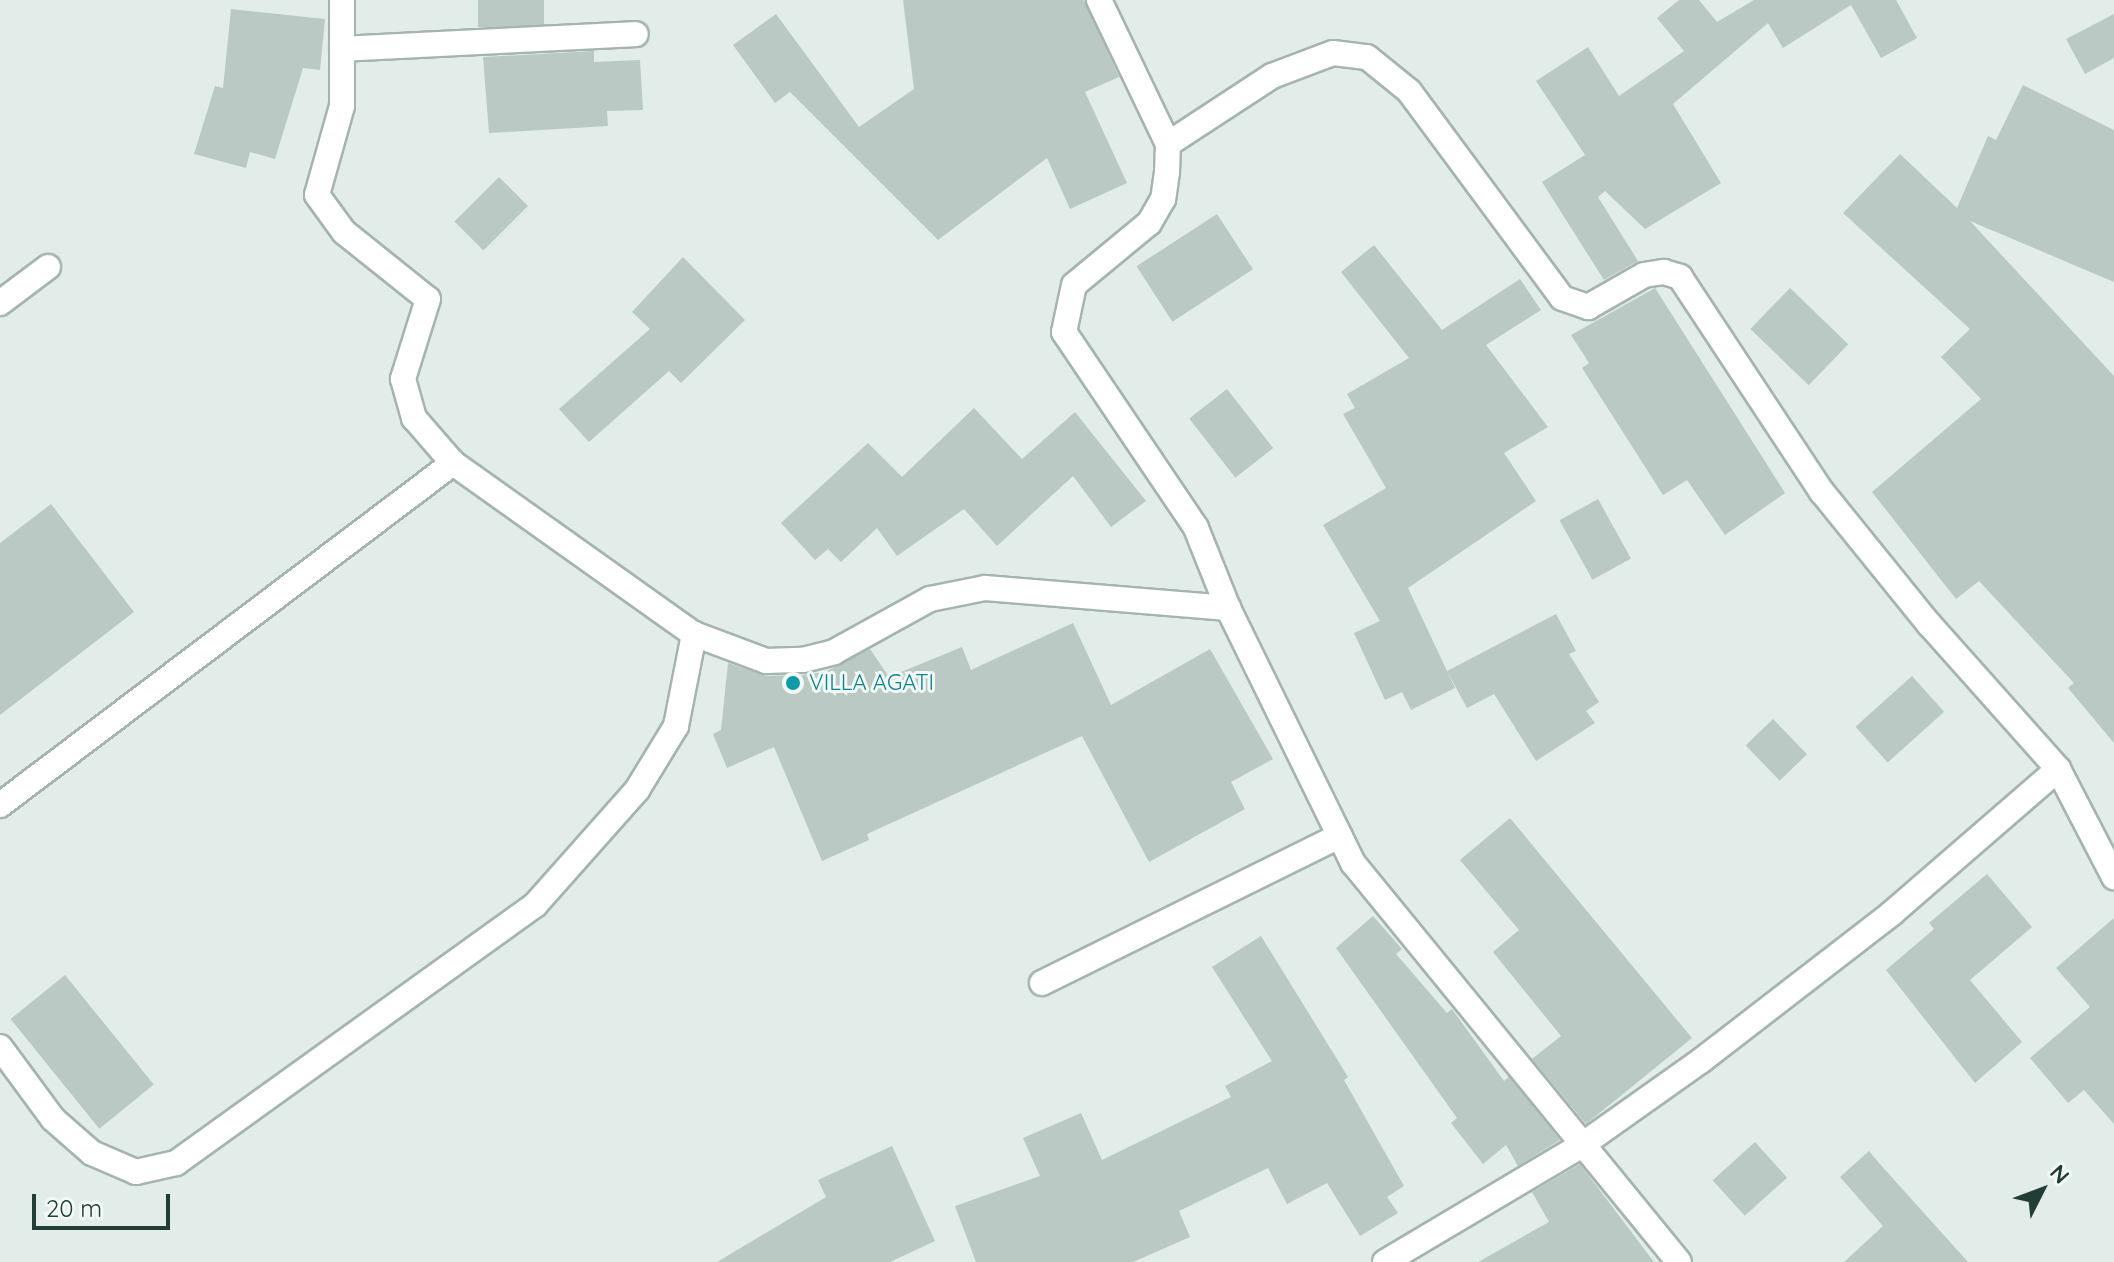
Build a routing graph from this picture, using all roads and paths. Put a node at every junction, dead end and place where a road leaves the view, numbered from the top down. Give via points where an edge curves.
1 (342, 0) edge
2 (1099, 0) edge
3 (636, 34) dead end
4 (342, 49) junction
5 (1168, 144) junction
6 (48, 267) dead end
7 (0, 303) edge
8 (453, 463) junction
9 (1228, 608) junction
10 (694, 634) junction
11 (2058, 769) junction
12 (0, 805) edge
13 (1340, 836) junction
14 (2114, 877) edge
15 (1042, 983) dead end
16 (0, 1047) edge
17 (1582, 1145) junction
18 (1385, 1262) edge
19 (1679, 1262) edge

1 - 4 street
2 - 5 street
3 - 4 street
4 - 8 street via 342,106 317,195 319,204 344,232 428,299 403,379 404,397 414,418
5 - 9 street via 1163,199 1149,223 1074,285 1064,332 1196,528
5 - 11 street via 1272,76 1333,53 1367,57 1409,91 1562,298 1588,307 1644,275 1664,272 1680,277 1822,492 1929,624
6 - 7 street
8 - 10 street
8 - 12 street
9 - 10 street via 985,588 930,599 834,652 803,660 766,661
9 - 13 street
10 - 16 street via 676,726 637,790 535,905 176,1163 136,1172 92,1153 53,1119
11 - 14 street
11 - 17 street via 1892,913
13 - 15 street
13 - 17 street via 1353,863
17 - 18 street
17 - 19 street

